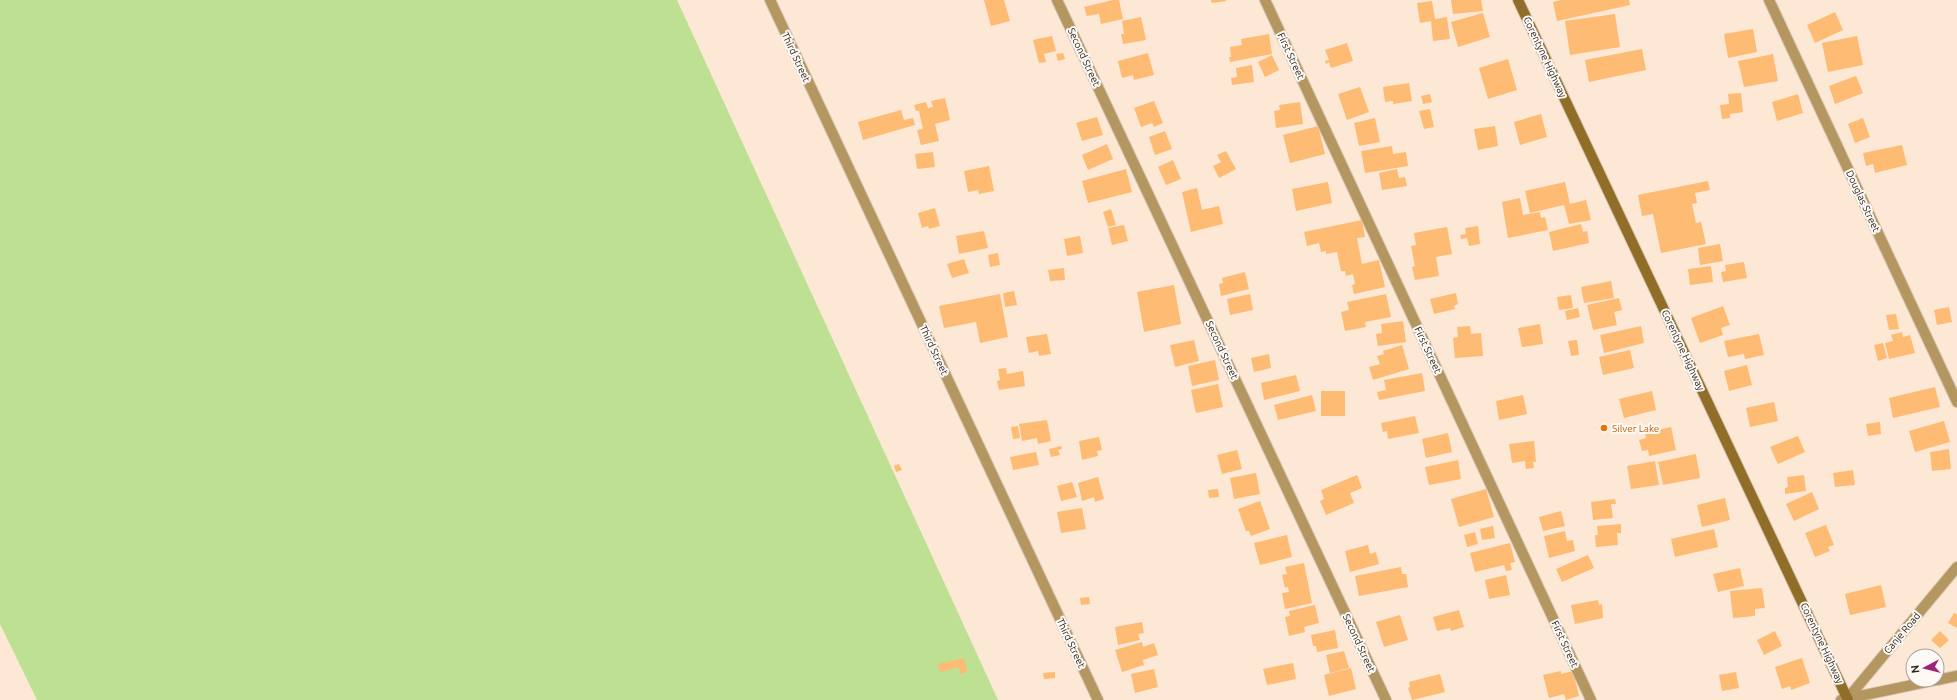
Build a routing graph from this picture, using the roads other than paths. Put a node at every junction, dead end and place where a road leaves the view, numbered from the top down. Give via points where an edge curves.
1 (770, 0) edge
2 (1057, 0) edge
3 (1265, 0) edge
4 (1518, 0) edge
5 (1769, 0) edge
6 (1957, 402) edge
7 (1957, 567) edge
8 (1957, 676) edge
9 (1945, 678) edge
10 (1905, 687) edge
11 (1098, 700) edge
12 (1386, 700) edge
13 (1591, 700) edge
14 (1846, 700) edge

1 - 11 street, Third Street
2 - 12 street, Second Street
3 - 13 street, First Street
4 - 14 main road, Corentyne Highway
5 - 6 street, Douglas Street
7 - 14 street, Canje Road
8 - 9 street
10 - 14 street

